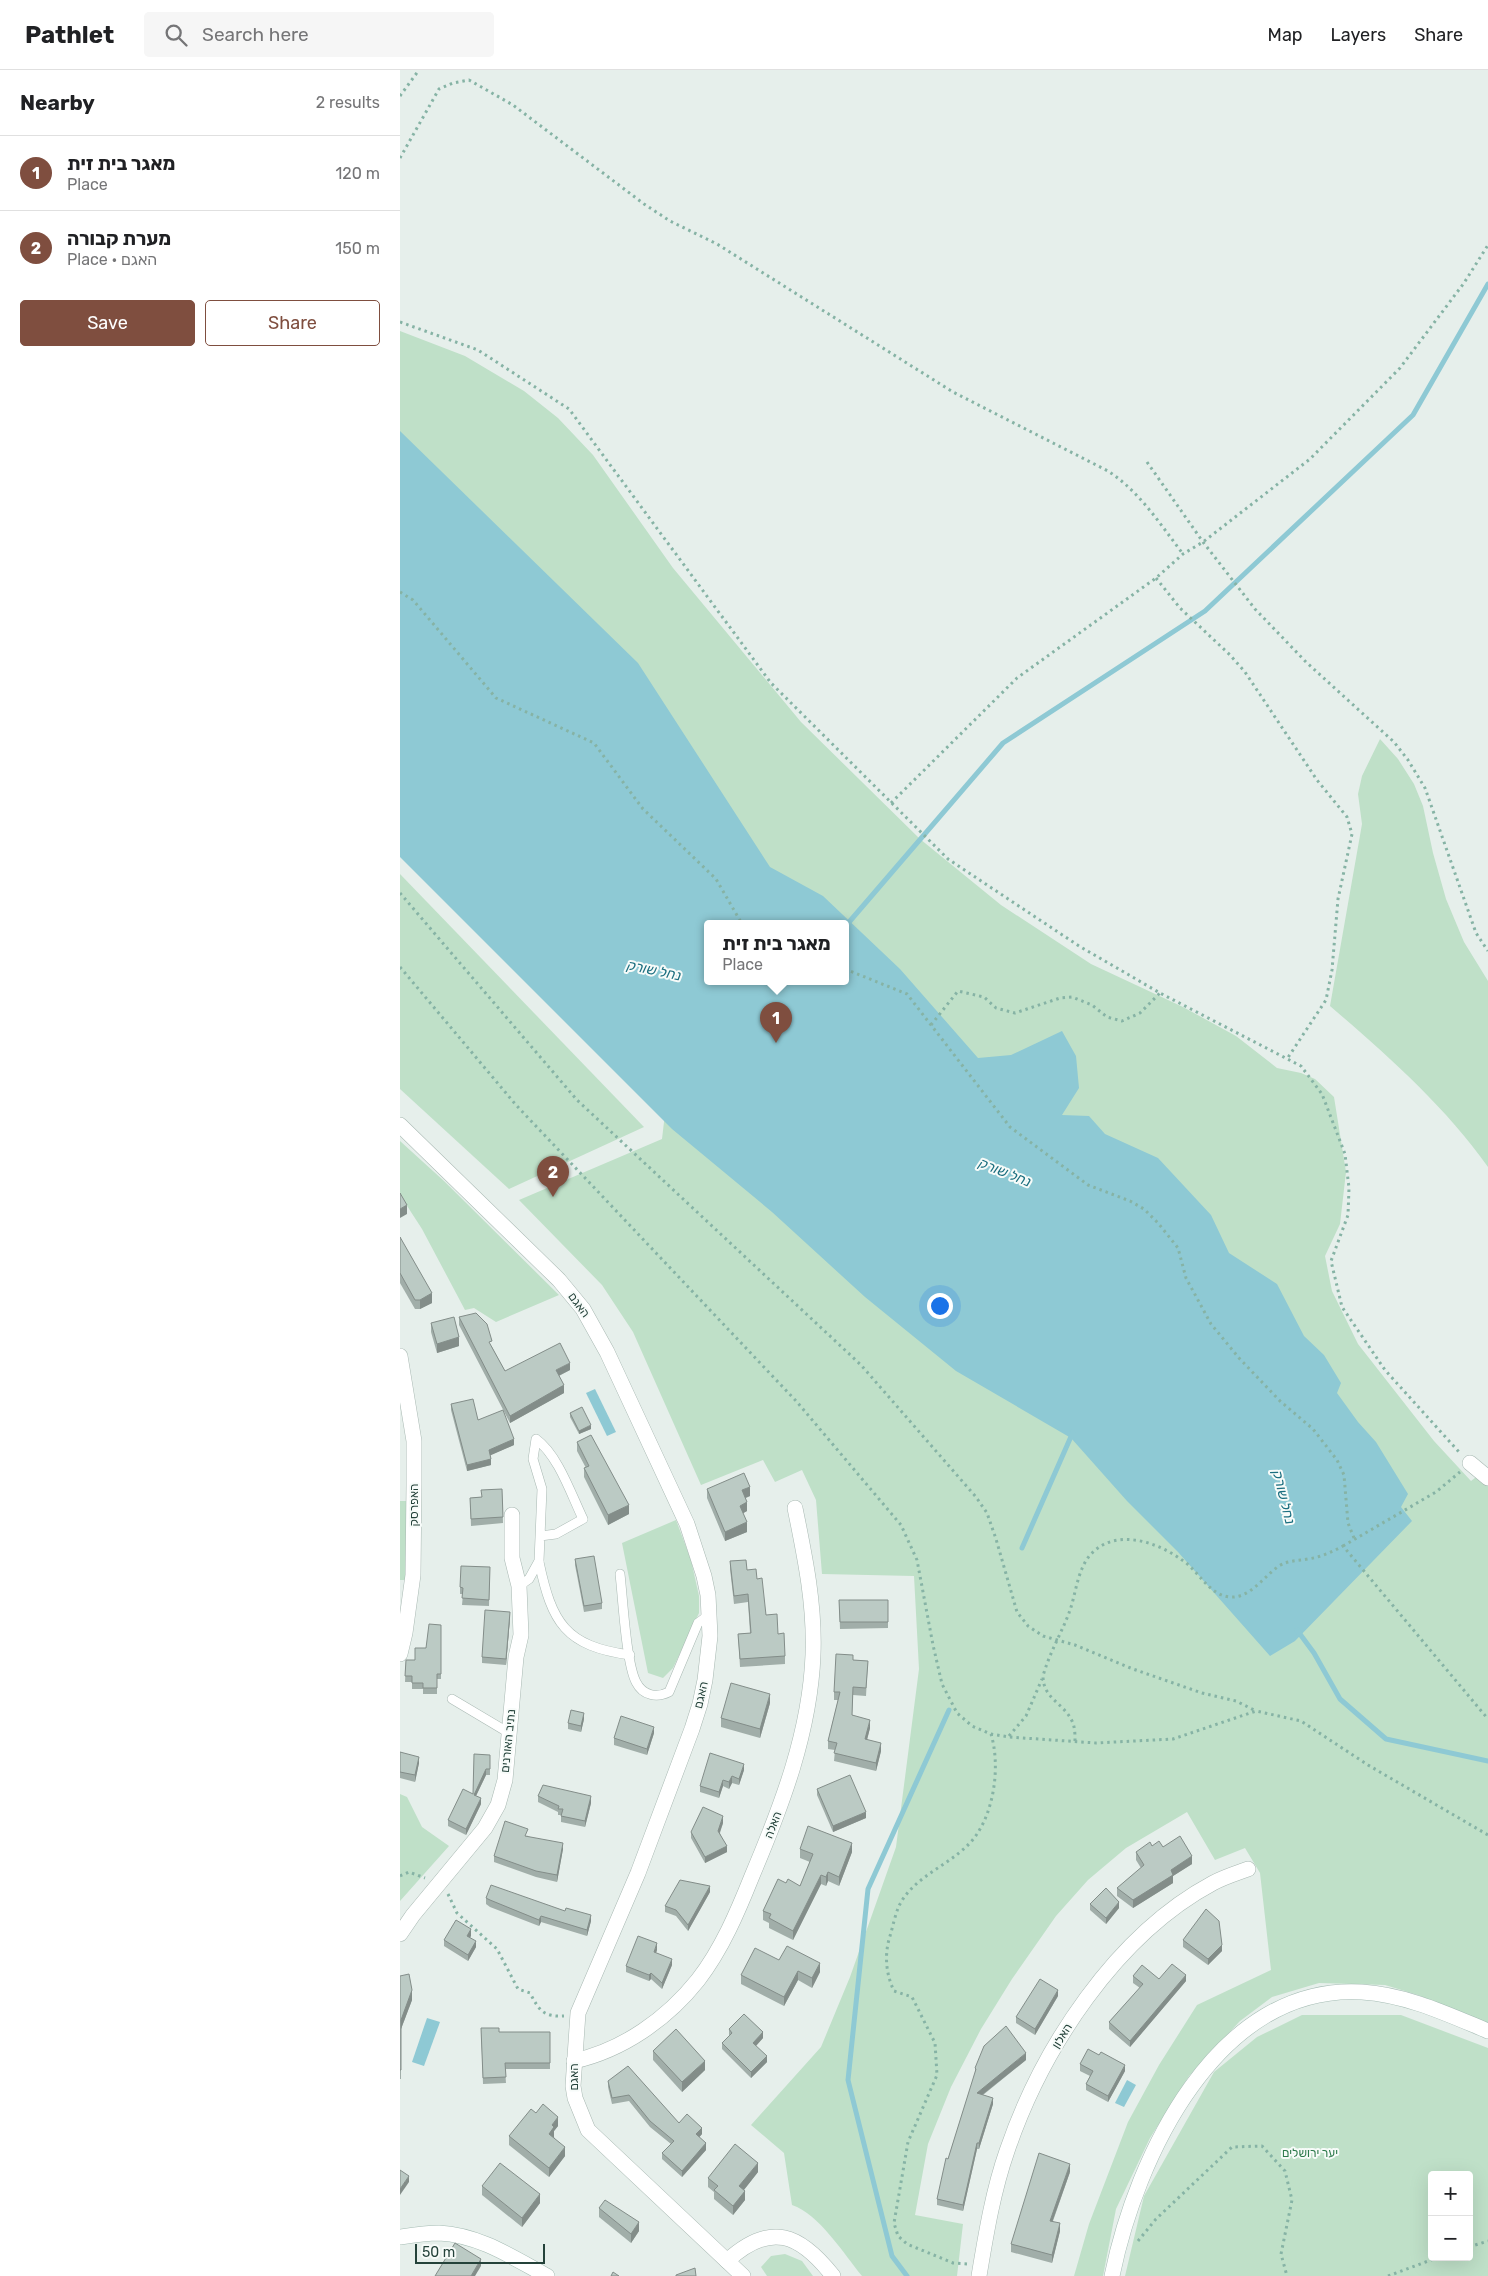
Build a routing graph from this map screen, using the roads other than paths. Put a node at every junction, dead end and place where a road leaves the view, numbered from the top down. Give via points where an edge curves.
1 (402, 1124) edge
2 (400, 1356) edge
3 (1470, 1463) road end
4 (1488, 1478) edge
5 (795, 1508) dead end
6 (512, 1515) dead end
7 (540, 1536) junction
8 (539, 1561) junction
9 (620, 1574) dead end
10 (519, 1586) junction
11 (709, 1615) junction
12 (400, 1654) edge
13 (630, 1655) junction
14 (452, 1698) dead end
15 (509, 1733) junction
16 (1248, 1869) dead end
17 (400, 1934) edge
18 (1488, 2031) edge
19 (574, 2061) junction
20 (400, 2237) edge
21 (727, 2261) junction
22 (980, 2270) edge
23 (547, 2276) edge
24 (743, 2276) edge
25 (833, 2276) edge
26 (1112, 2276) edge

1 - 11 street, האגם via 559,1280 590,1319 694,1541 704,1576
2 - 12 street, האפרסק via 414,1441 413,1575
3 - 4 street
5 - 19 street, האלה via 811,1602 811,1683 799,1748 782,1801 720,1946 685,1995 638,2034 605,2052
6 - 10 street, נתיב האורנים via 512,1558
7 - 7 lane via 556,1534 583,1518 553,1456 536,1439 534,1459 542,1489
7 - 8 lane
8 - 10 lane via 529,1579
8 - 13 lane via 546,1592 560,1622 577,1640 593,1648
9 - 13 lane
10 - 15 street, נתיב האורנים via 521,1635
11 - 13 lane via 698,1623 669,1692 660,1696 650,1695 636,1683
11 - 19 street, האגם via 705,1680 692,1729 631,1891 578,2013
14 - 15 lane
15 - 17 street, נתיב האורנים via 498,1805 472,1847
16 - 22 street, האלון via 1214,1883 1145,1932 1112,1966 1081,2006 1053,2050 1007,2150 992,2204
18 - 26 street via 1427,2006 1393,1996 1360,1992 1301,2000 1248,2027 1203,2072 1152,2153 1130,2207
19 - 21 street, האגם via 575,2098 588,2130
20 - 23 street via 437,2233 474,2239
21 - 24 street, האגם
21 - 25 street via 755,2241 785,2238 813,2252

